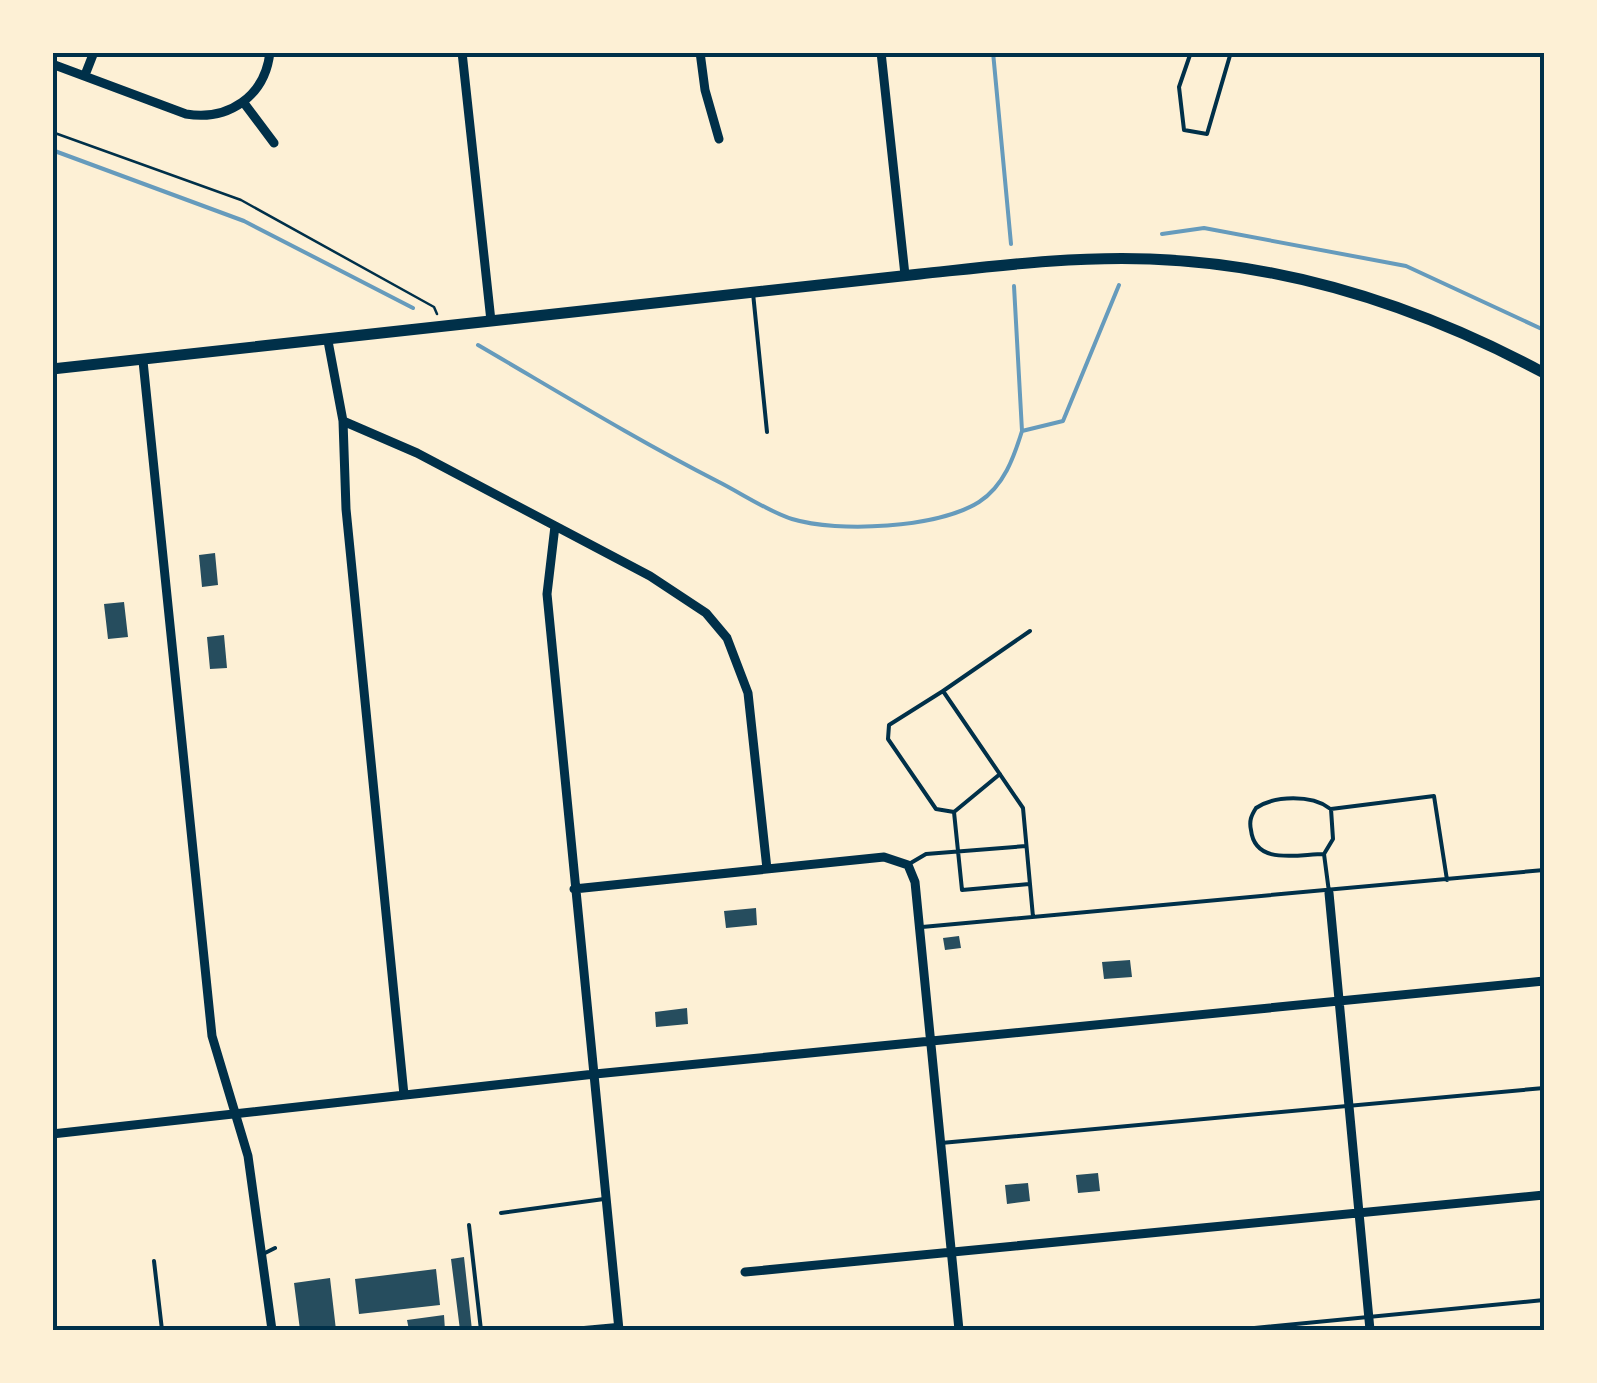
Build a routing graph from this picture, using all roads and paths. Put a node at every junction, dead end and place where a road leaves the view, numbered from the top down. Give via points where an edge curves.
1 (94, 52) edge
2 (270, 52) edge
3 (462, 52) edge
4 (700, 52) edge
5 (881, 52) edge
6 (1191, 52) edge
7 (1232, 52) edge
8 (52, 64) edge
9 (85, 75) junction
10 (244, 103) junction
11 (52, 132) edge
12 (719, 138) dead end
13 (274, 143) dead end
14 (905, 275) junction
15 (753, 293) junction
16 (434, 307) dead end
17 (491, 321) junction
18 (328, 341) junction
19 (142, 361) junction
20 (52, 370) edge
21 (1544, 373) edge
22 (343, 421) junction
23 (767, 432) dead end
24 (554, 526) junction
25 (1030, 631) dead end
26 (943, 692) junction
27 (1000, 774) junction
28 (1331, 809) junction
29 (954, 812) junction
30 (1026, 846) junction
31 (958, 852) junction
32 (1324, 854) junction
33 (908, 866) junction
34 (767, 869) junction
35 (1544, 870) edge
36 (1447, 880) junction
37 (1030, 884) junction
38 (574, 888) junction
39 (1328, 893) junction
40 (1033, 918) junction
41 (920, 927) junction
42 (1544, 981) edge
43 (1339, 1001) junction
44 (931, 1040) junction
45 (594, 1074) junction
46 (1544, 1088) edge
47 (404, 1095) junction
48 (1349, 1106) junction
49 (234, 1114) junction
50 (52, 1134) edge
51 (941, 1144) junction
52 (1544, 1194) edge
53 (604, 1198) junction
54 (1359, 1212) junction
55 (501, 1213) dead end
56 (469, 1225) dead end
57 (951, 1253) junction
58 (154, 1261) dead end
59 (746, 1272) dead end
60 (1544, 1300) edge
61 (1369, 1317) junction
62 (619, 1328) edge
63 (162, 1330) edge
64 (272, 1330) edge
65 (481, 1330) edge
66 (562, 1330) edge
67 (959, 1330) edge
68 (1234, 1330) edge
69 (1370, 1330) edge

1 - 9 street
2 - 10 street via 264,78
3 - 17 street
4 - 12 street
5 - 14 street
6 - 7 lane via 1180,87 1184,130 1200,136 1207,134
8 - 9 street
9 - 10 street via 195,116
10 - 13 street
11 - 16 path via 240,200
14 - 15 main road
14 - 21 main road via 1166,260 1334,287 1399,307
15 - 17 main road
15 - 23 lane
17 - 18 main road
18 - 19 main road
18 - 22 street
19 - 20 main road
19 - 49 street via 212,1036
22 - 24 street
22 - 47 street
24 - 34 street via 682,595 726,638 748,693
24 - 38 street via 546,594
25 - 26 lane
26 - 27 lane
26 - 29 lane via 889,725 888,739 936,808
27 - 29 lane
27 - 30 lane via 1023,808
28 - 32 lane via 1333,839
28 - 32 lane via 1319,800 1275,800 1256,808 1250,821 1260,851
28 - 36 lane via 1434,796
29 - 31 lane
30 - 31 lane
30 - 37 lane
31 - 33 lane via 926,854
31 - 37 lane via 962,890
32 - 39 lane
33 - 34 street via 890,858
33 - 41 street
34 - 38 street
35 - 36 lane
36 - 39 lane
37 - 40 lane
38 - 45 street
39 - 40 lane
39 - 43 street
40 - 41 lane
41 - 44 street
42 - 43 street
43 - 44 street
43 - 48 street
44 - 45 street
44 - 51 street
45 - 47 street
45 - 53 street
46 - 48 lane
47 - 49 street
48 - 51 lane
48 - 54 street
49 - 50 street
49 - 64 street via 270,1251
51 - 57 street
52 - 54 street
53 - 55 lane
53 - 62 street
54 - 57 street
54 - 61 street
56 - 65 lane
57 - 59 street
57 - 67 street
58 - 63 lane
60 - 61 lane
61 - 68 lane
61 - 69 street
62 - 66 lane

